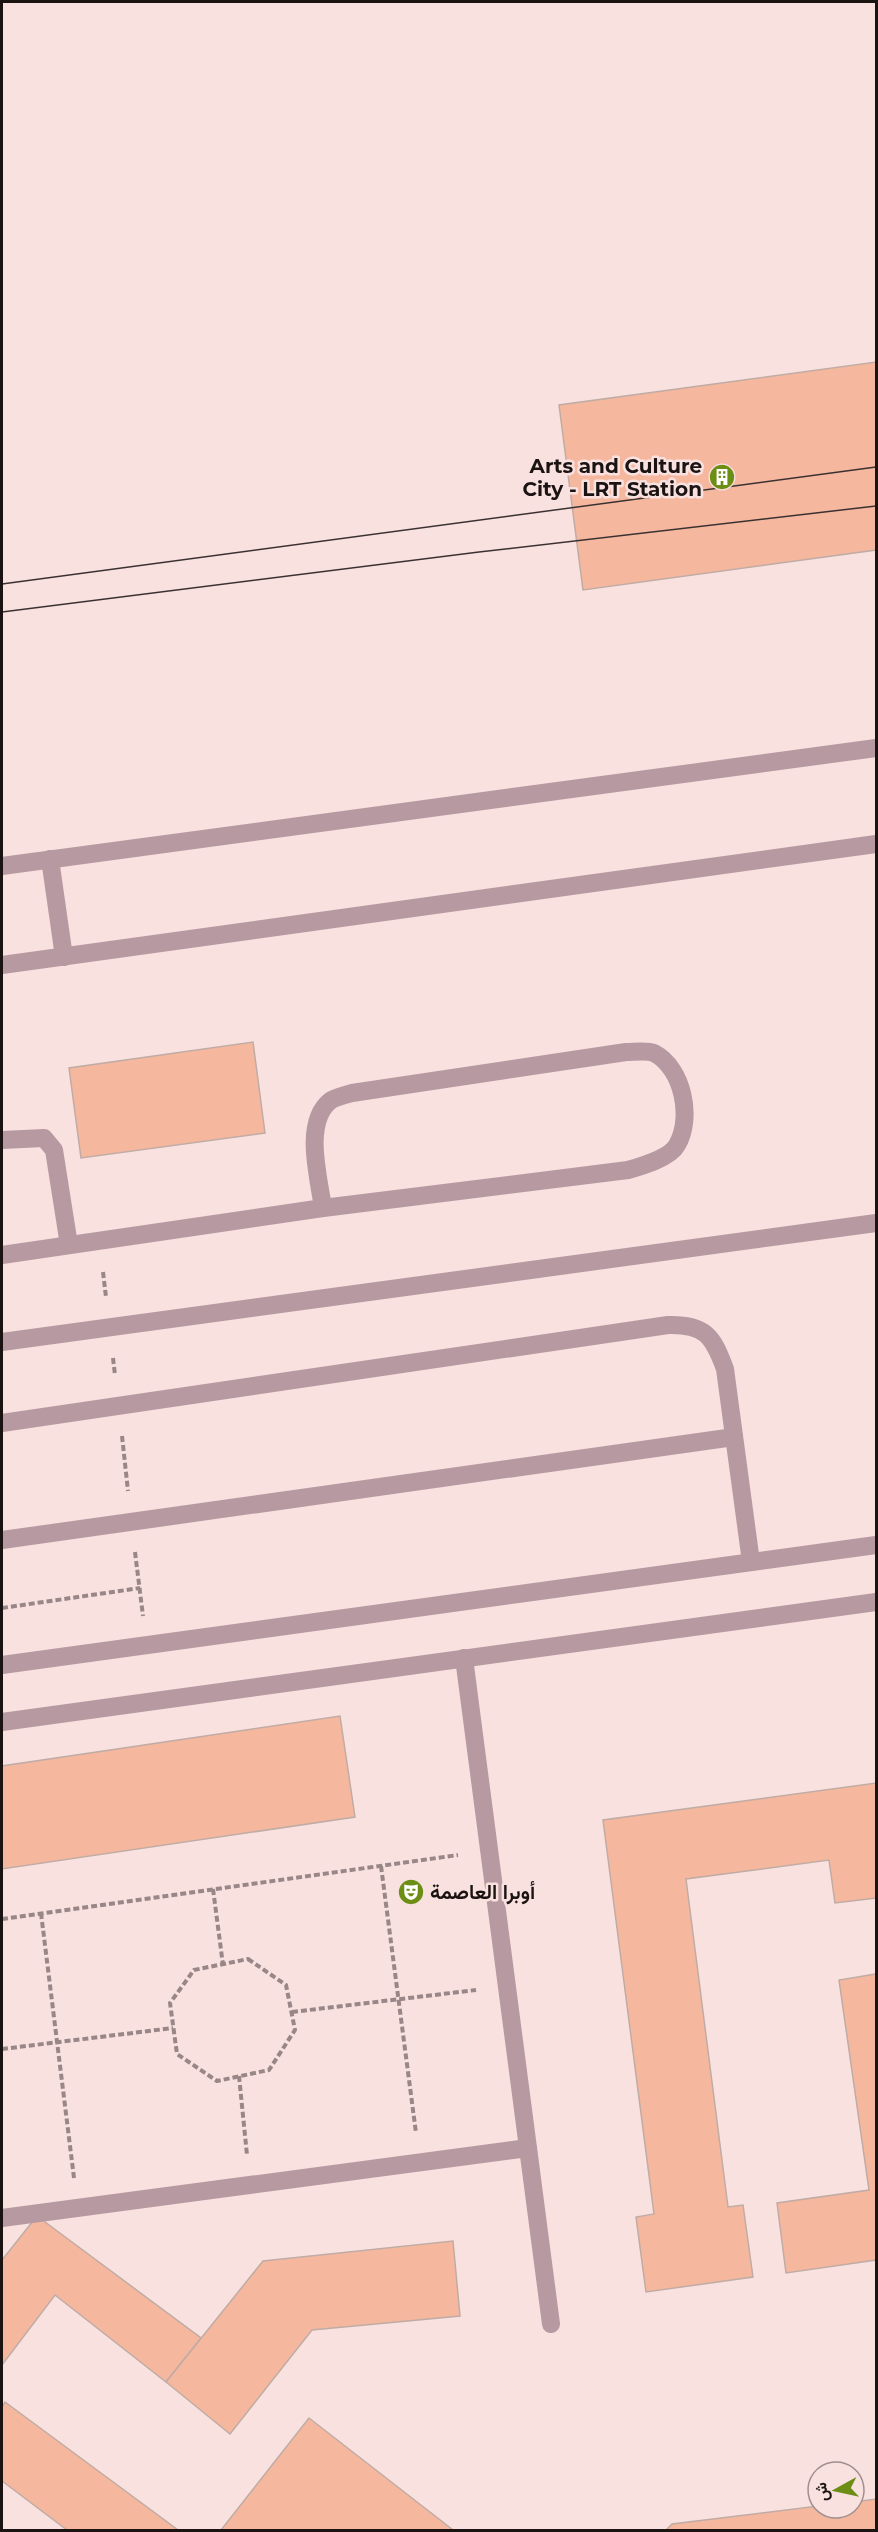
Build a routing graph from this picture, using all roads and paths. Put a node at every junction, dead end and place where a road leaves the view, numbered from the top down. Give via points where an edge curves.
1 (876, 748) edge
2 (876, 844) edge
3 (50, 859) junction
4 (2, 866) edge
5 (64, 957) junction
6 (2, 965) edge
7 (2, 1140) edge
8 (323, 1208) junction
9 (876, 1223) edge
10 (69, 1245) junction
11 (2, 1255) edge
12 (2, 1342) edge
13 (2, 1423) edge
14 (734, 1437) junction
15 (2, 1540) edge
16 (876, 1545) edge
17 (751, 1562) junction
18 (140, 1588) dead end
19 (876, 1602) edge
20 (2, 1608) edge
21 (464, 1658) junction
22 (2, 1665) edge
23 (2, 1722) edge
24 (489, 1851) junction
25 (381, 1866) junction
26 (213, 1889) junction
27 (41, 1913) junction
28 (2, 1919) edge
29 (223, 1965) junction
30 (506, 1986) junction
31 (398, 1999) junction
32 (292, 2012) junction
33 (174, 2028) junction
34 (57, 2042) junction
35 (2, 2049) edge
36 (239, 2076) junction
37 (528, 2148) junction
38 (420, 2163) junction
39 (249, 2186) junction
40 (77, 2209) junction
41 (2, 2218) edge
42 (551, 2324) dead end

1 - 3 street
2 - 5 street
3 - 4 street
3 - 5 street
5 - 6 street
7 - 10 street via 44,1138 54,1150
8 - 8 street via 628,1170 657,1161 677,1147 685,1121 680,1087 670,1066 652,1052 626,1052 352,1093 331,1100 319,1116 314,1141
8 - 10 street
9 - 12 street
10 - 11 street
13 - 14 street via 689,1325 705,1332 716,1344 725,1369
14 - 15 street
14 - 17 street
16 - 17 street
17 - 22 street
18 - 20 path
19 - 21 street
21 - 23 street
21 - 24 street
24 - 25 path
24 - 30 street
25 - 26 path
25 - 31 path
26 - 27 path
26 - 29 path
27 - 28 path
27 - 34 path
29 - 32 path via 248,1959 286,1985
29 - 33 path via 194,1970 170,2003
30 - 31 path
30 - 37 street
31 - 32 path
31 - 38 path
32 - 36 path via 295,2030 269,2070
33 - 34 path
33 - 36 path via 177,2054 217,2081
34 - 35 path
34 - 40 path
36 - 39 path
37 - 38 street
37 - 42 street
38 - 39 street
39 - 40 street
40 - 41 street

